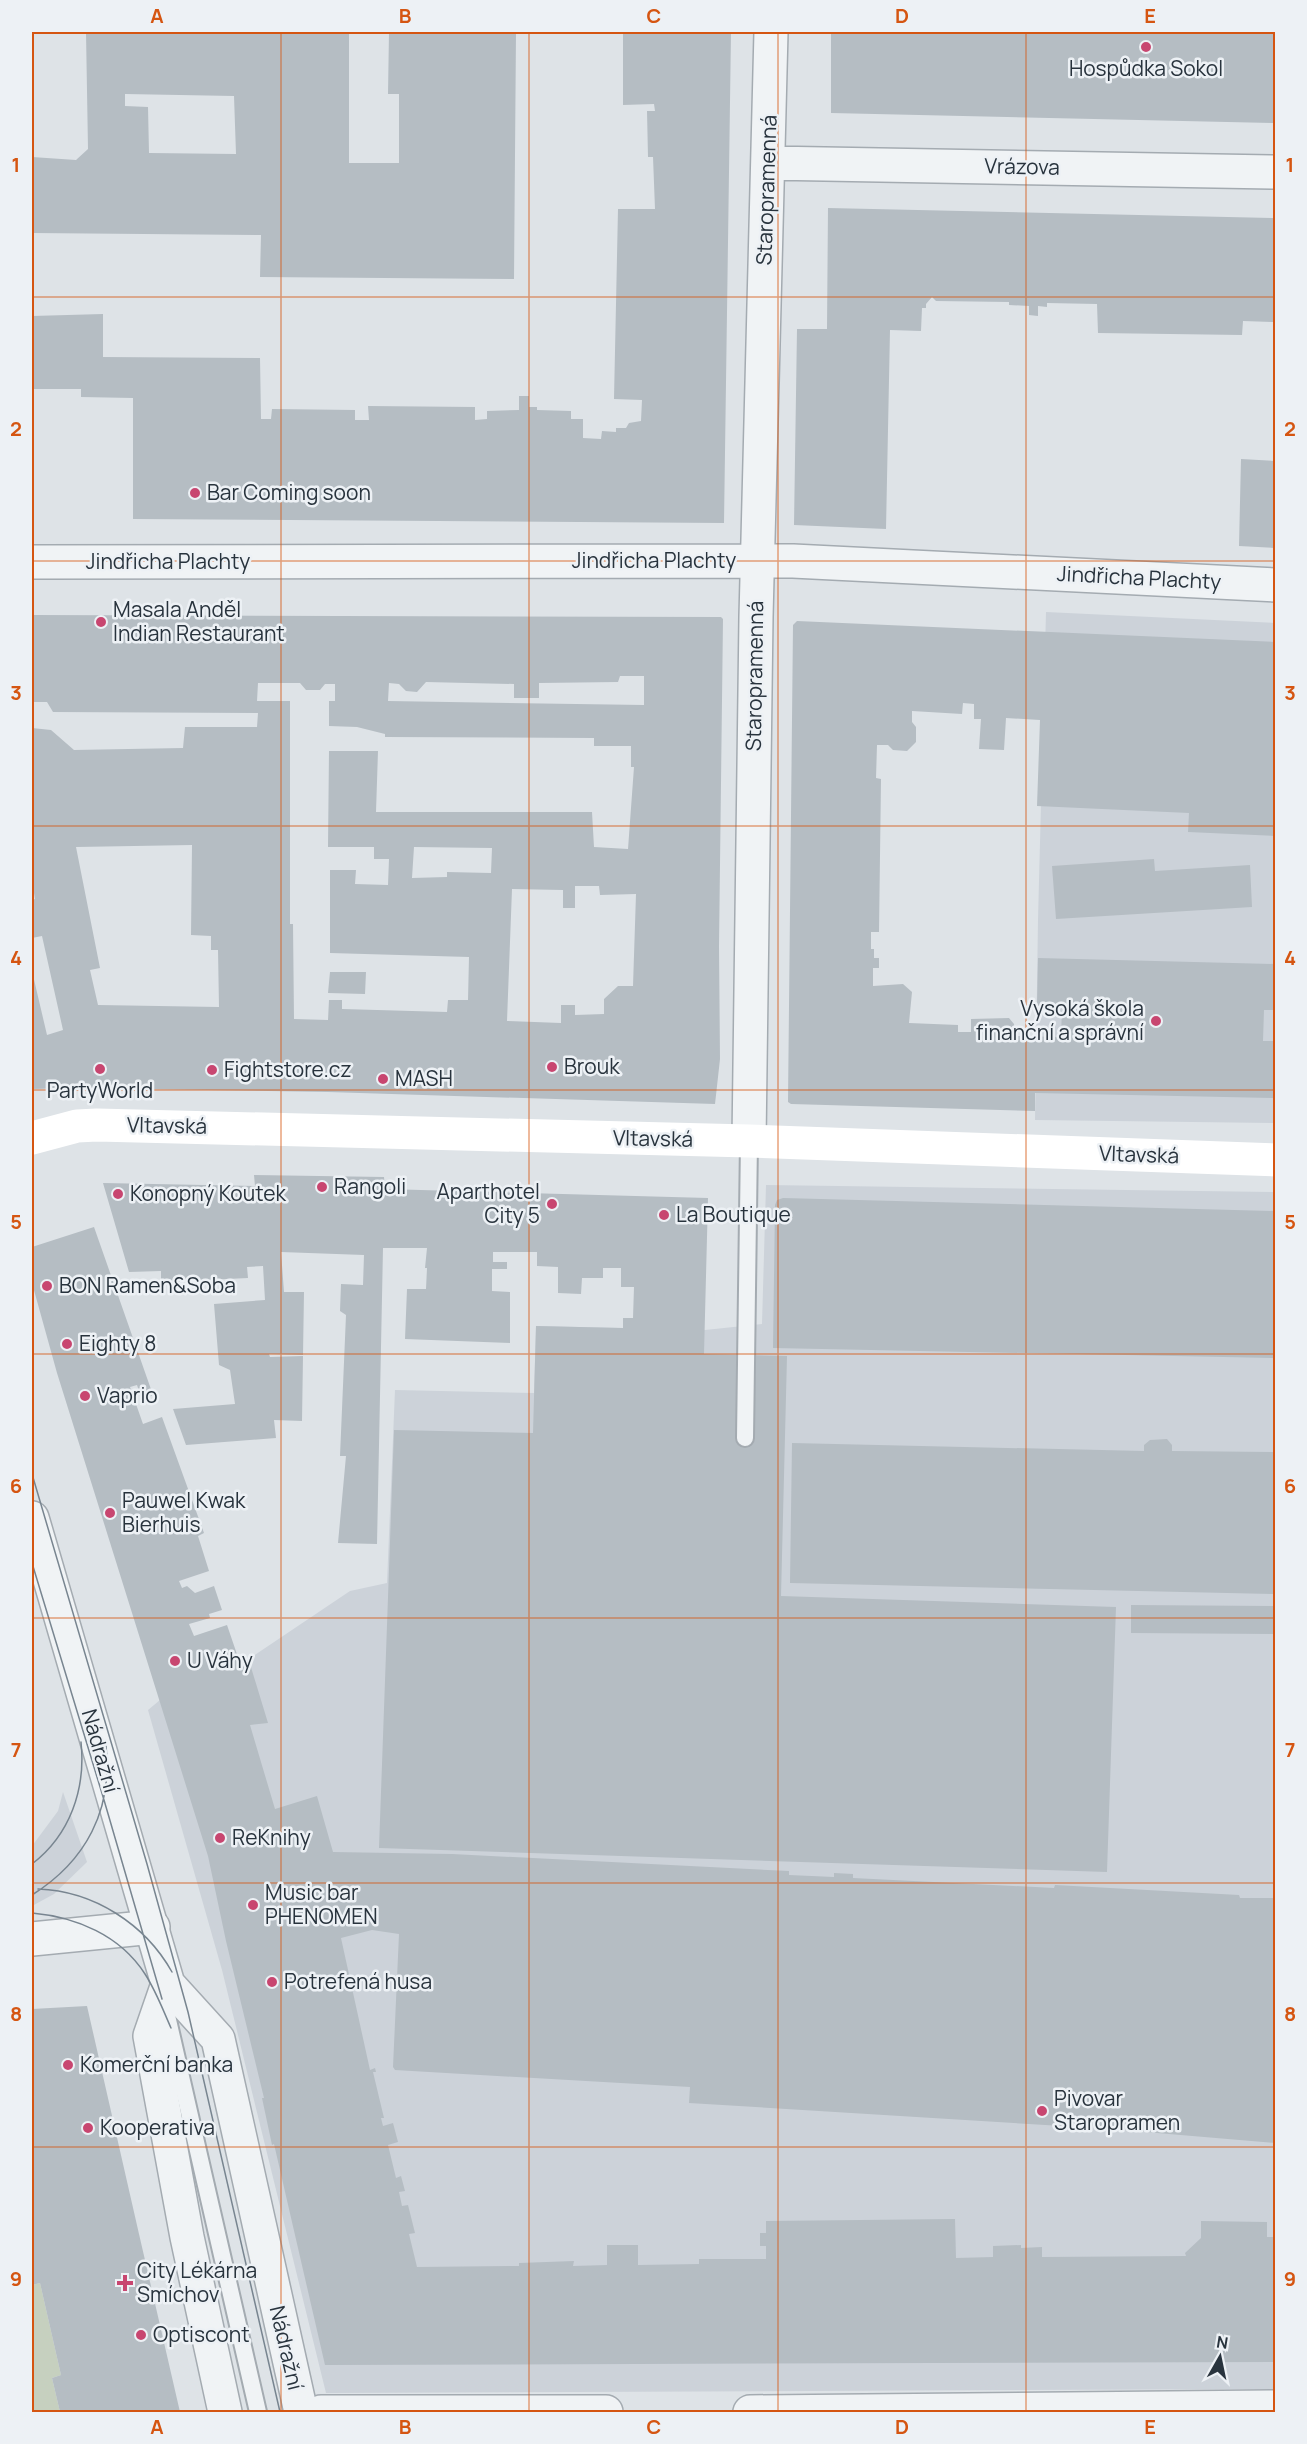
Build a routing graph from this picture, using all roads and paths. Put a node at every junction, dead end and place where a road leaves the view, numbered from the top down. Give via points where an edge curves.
1 (771, 32) edge
2 (769, 163) junction
3 (1275, 172) edge
4 (758, 561) junction
5 (32, 562) edge
6 (1275, 585) edge
7 (32, 1138) edge
8 (749, 1141) junction
9 (1275, 1160) edge
10 (745, 1438) dead end
11 (32, 1518) edge
12 (153, 1927) junction
13 (32, 1939) edge
14 (165, 1992) junction
15 (1275, 2407) edge
16 (225, 2412) edge
17 (258, 2412) edge
18 (301, 2412) edge
19 (321, 2412) edge
20 (606, 2412) edge
21 (750, 2412) edge

1 - 2 street, Staropramenná
2 - 3 street, Vrázova
2 - 4 street, Staropramenná
4 - 5 street, Jindřicha Plachty
4 - 6 street, Jindřicha Plachty
4 - 8 street, Staropramenná
7 - 8 main road, Vltavská via 97,1125
8 - 9 main road, Vltavská
8 - 10 lane
11 - 12 street, Nádražní
12 - 13 street
12 - 14 street, Nádražní
14 - 16 street via 150,2036 187,2237
14 - 17 lane
14 - 18 street, Nádražní via 218,2039
15 - 21 street
19 - 20 street

